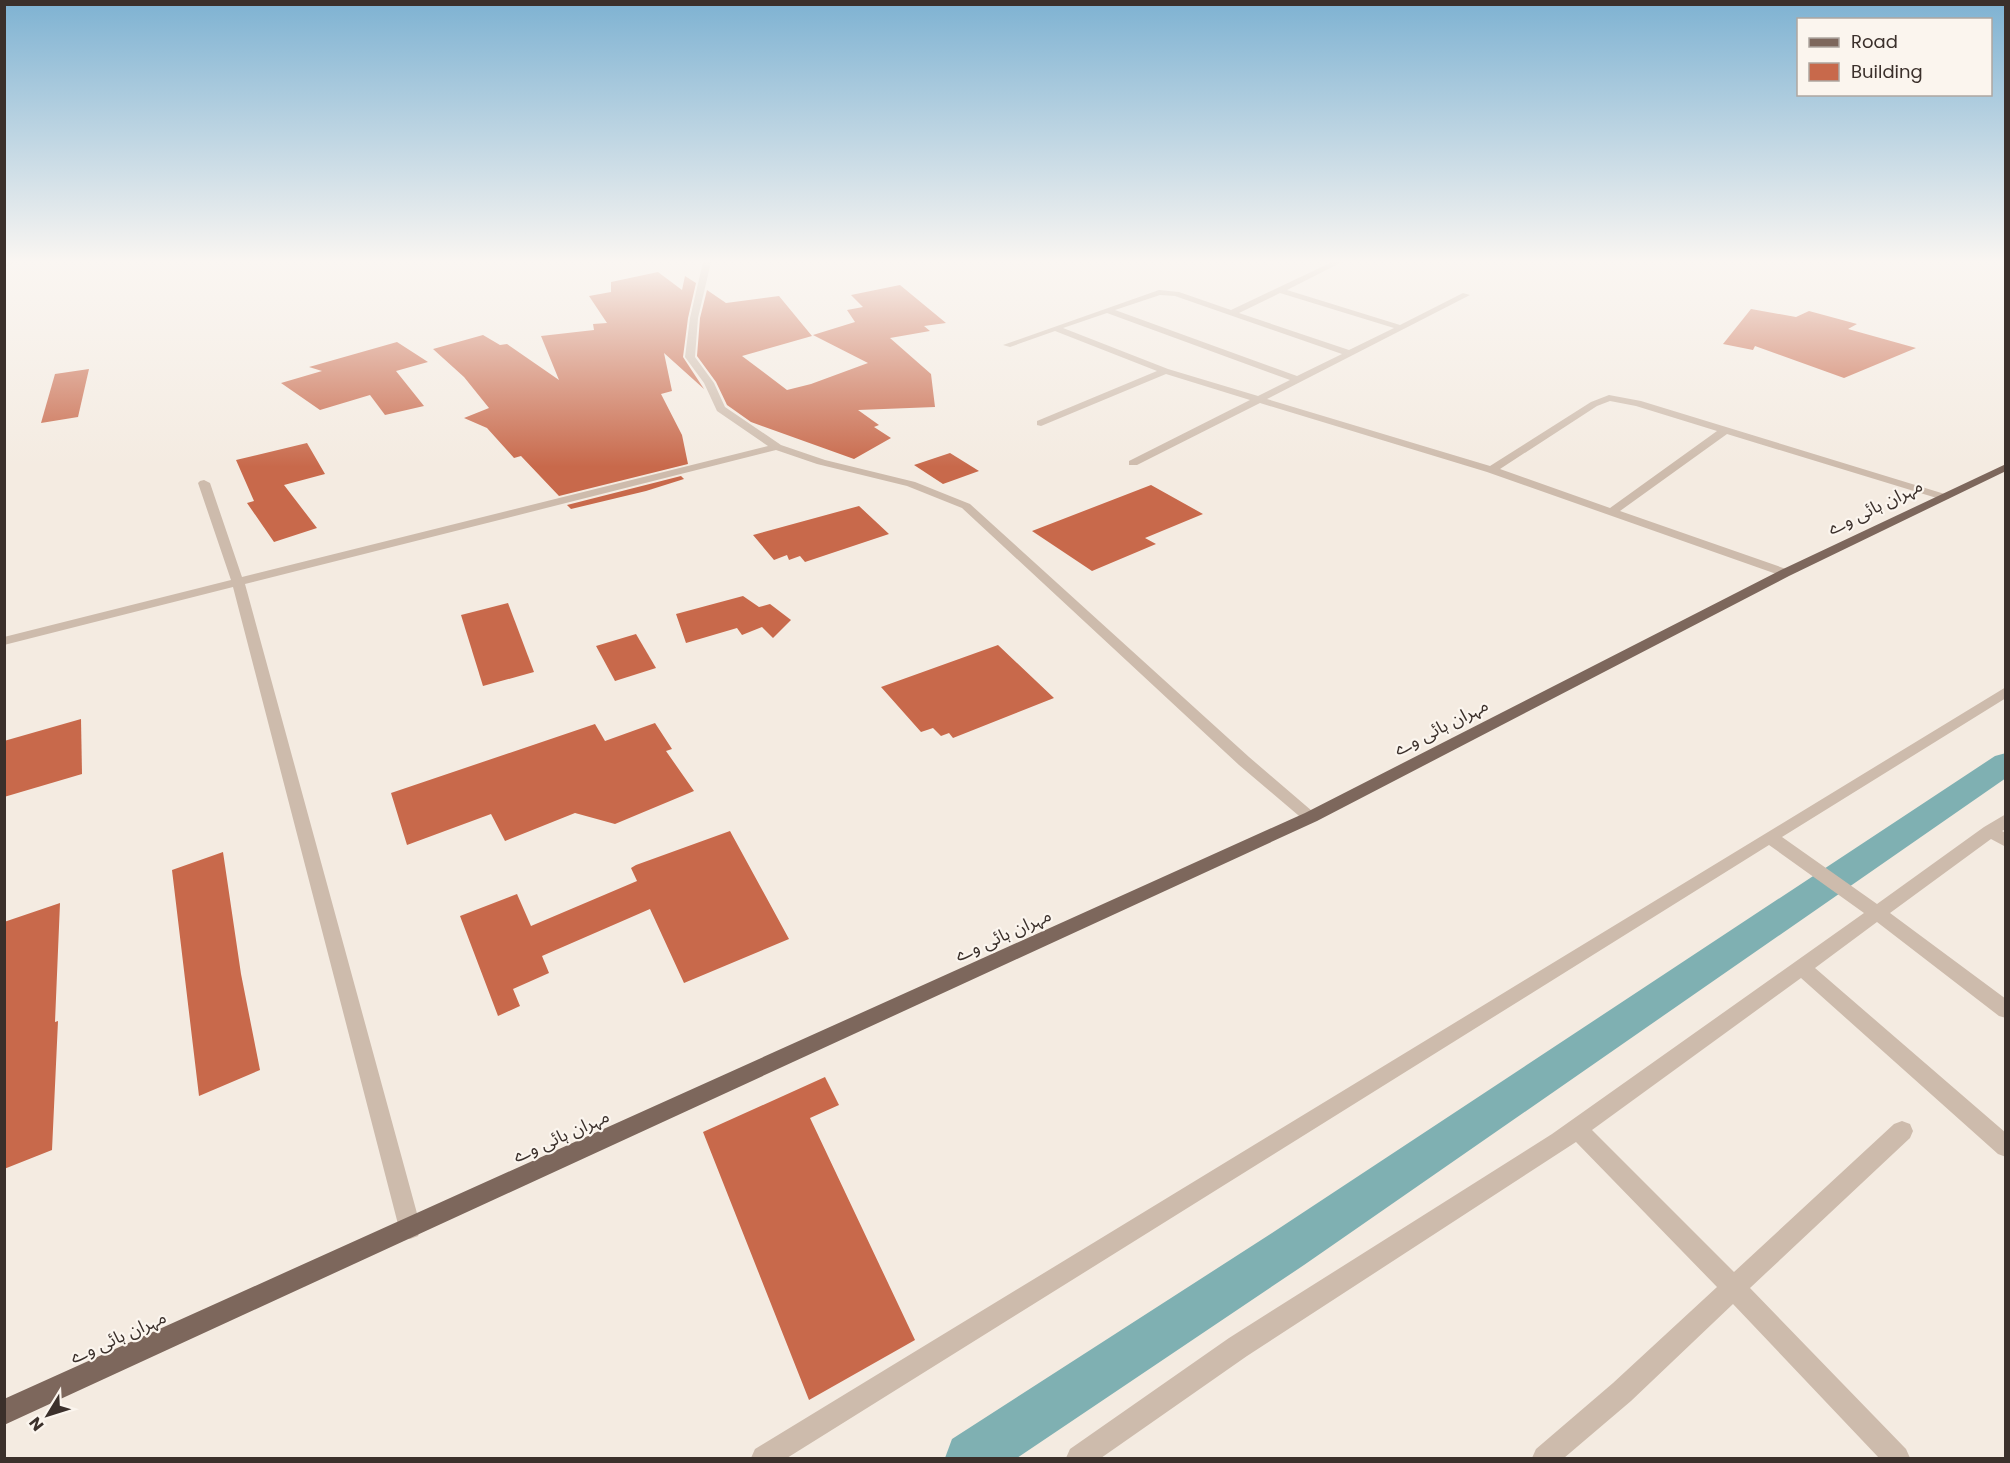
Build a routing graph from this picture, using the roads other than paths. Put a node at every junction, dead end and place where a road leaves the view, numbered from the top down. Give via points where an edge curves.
1 (693, 330) edge
2 (1048, 330) edge
3 (1060, 330) edge
4 (1162, 330) edge
5 (1282, 330) edge
6 (1398, 330) edge
7 (1007, 345) dead end
8 (1351, 354) junction
9 (1165, 371) junction
10 (1298, 380) junction
11 (1258, 400) junction
12 (1041, 423) dead end
13 (1725, 430) junction
14 (777, 447) junction
15 (1133, 463) dead end
16 (2006, 467) edge
17 (1491, 470) junction
18 (204, 483) dead end
19 (1944, 497) junction
20 (1610, 513) junction
21 (1785, 573) junction
22 (238, 583) junction
23 (4, 642) edge
24 (2006, 691) edge
25 (1311, 817) junction
26 (2000, 831) edge
27 (1770, 837) junction
28 (1877, 913) junction
29 (1801, 966) junction
30 (2006, 1010) edge
31 (1577, 1129) junction
32 (1902, 1131) dead end
33 (2006, 1147) edge
34 (410, 1228) junction
35 (1733, 1287) junction
36 (4, 1412) edge
37 (764, 1458) edge
38 (1079, 1458) edge
39 (1545, 1458) edge
40 (1897, 1458) edge

1 - 14 street via 690,357 709,383 721,409
2 - 7 street
3 - 9 street
4 - 10 street
5 - 8 street
6 - 8 street
8 - 10 street
9 - 11 street
9 - 12 street
10 - 11 street
11 - 15 street
11 - 17 street
13 - 17 street via 1609,398
13 - 19 street
13 - 20 street
14 - 22 street
14 - 25 street via 911,484 966,506 1244,761
16 - 19 main road, مہران ہائی وے
17 - 20 street
18 - 22 street
19 - 21 main road, مہران ہائی وے
20 - 21 street
21 - 25 main road, مہران ہائی وے
22 - 23 street
22 - 34 street
24 - 27 street
25 - 34 main road, مہران ہائی وے
26 - 28 street
27 - 28 street
27 - 37 street
28 - 29 street
28 - 30 street
29 - 31 street
29 - 33 street
31 - 35 street
31 - 38 street via 1238,1347
32 - 35 street
34 - 36 main road, مہران ہائی وے
35 - 39 street
35 - 40 street

